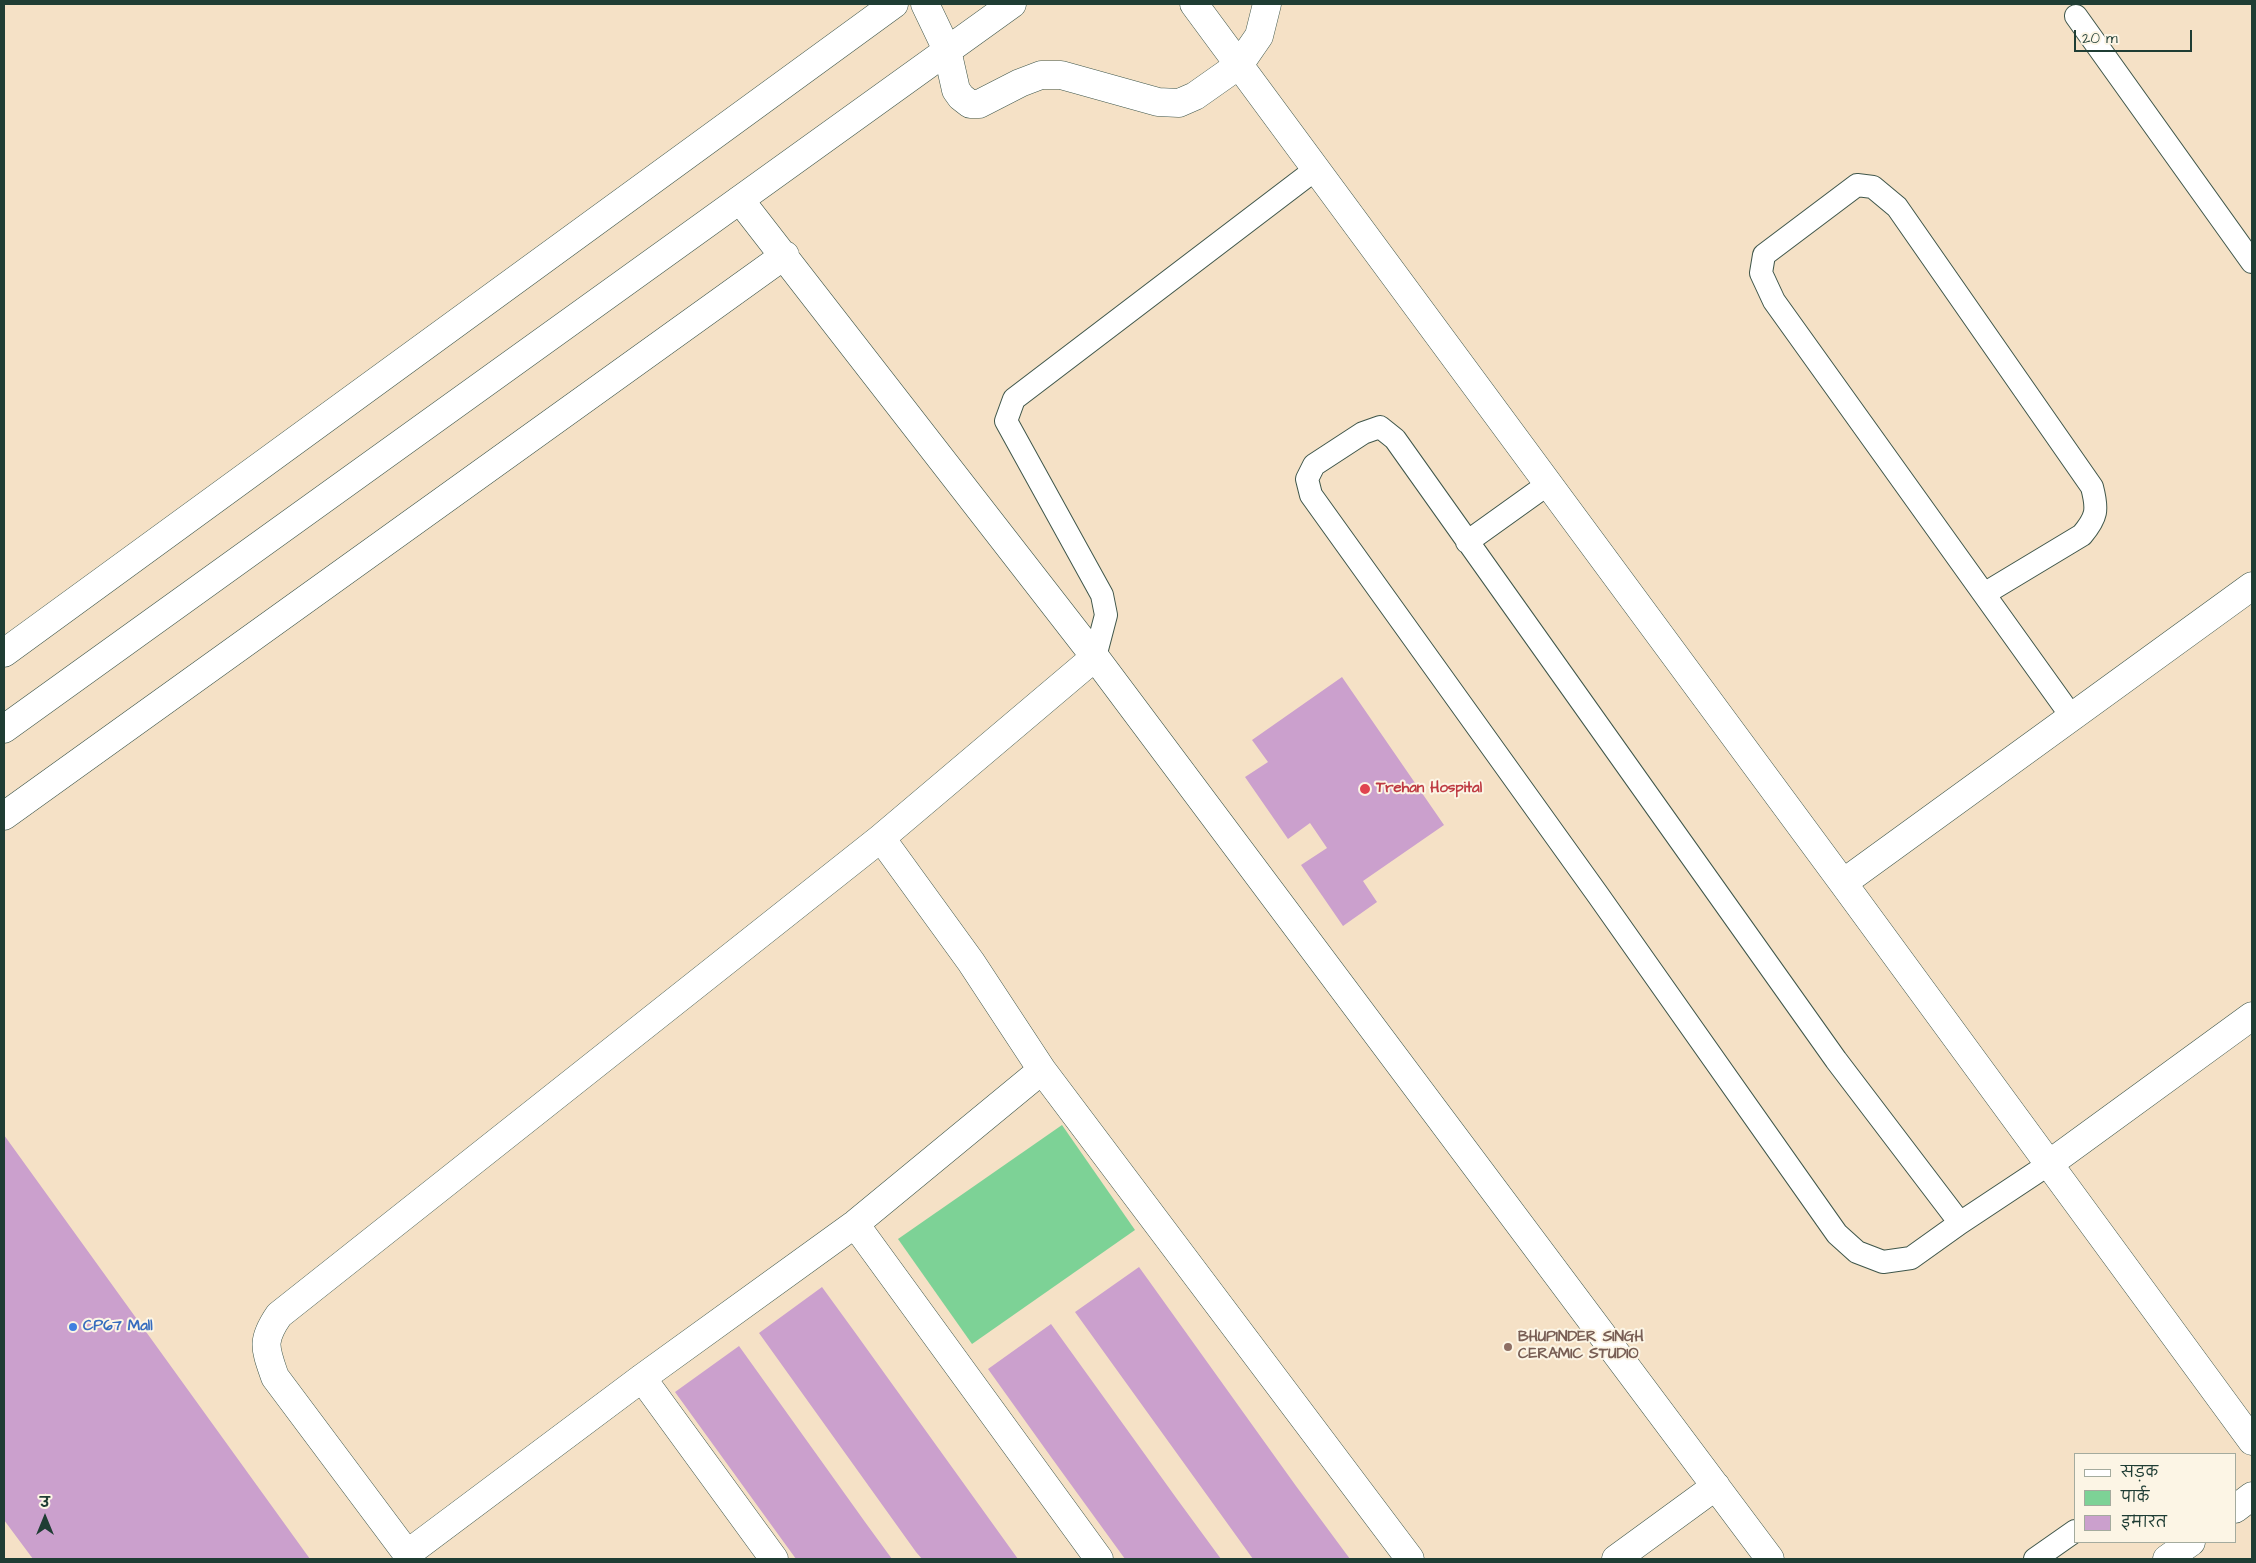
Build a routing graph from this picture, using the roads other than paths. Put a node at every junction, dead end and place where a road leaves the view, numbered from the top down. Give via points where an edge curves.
1 (894, 4) edge
2 (925, 4) edge
3 (1012, 4) edge
4 (1194, 4) edge
5 (1267, 4) edge
6 (2076, 16) dead end
7 (947, 50) junction
8 (1238, 65) junction
9 (1316, 169) junction
10 (740, 200) junction
11 (785, 255) junction
12 (2252, 262) edge
13 (1548, 484) junction
14 (1467, 542) junction
15 (2252, 586) edge
16 (1984, 594) junction
17 (4, 653) edge
18 (1095, 657) junction
19 (2072, 717) junction
20 (4, 729) edge
21 (4, 816) edge
22 (880, 838) junction
23 (1843, 883) junction
24 (2252, 1016) edge
25 (1042, 1070) junction
26 (2049, 1164) junction
27 (1960, 1222) junction
28 (855, 1224) junction
29 (642, 1378) junction
30 (2252, 1441) edge
31 (1716, 1486) junction
32 (2252, 1496) edge
33 (2236, 1508) edge
34 (2074, 1532) edge
35 (2190, 1543) edge
36 (409, 1557) edge
37 (774, 1559) edge
38 (1099, 1559) edge
39 (1410, 1559) edge
40 (1616, 1559) edge
41 (1770, 1559) edge
42 (2035, 1559) edge
43 (2167, 1559) edge

1 - 17 street
2 - 7 street
3 - 7 street
4 - 8 street
5 - 8 street via 1259,36
6 - 12 lane
7 - 8 street via 956,90 970,104 979,104 1041,75 1061,75 1158,102 1179,103 1195,96
7 - 10 street
8 - 9 street
9 - 13 street
9 - 18 lane via 1014,399 1006,421 1102,595 1106,615
10 - 11 street
10 - 20 street
11 - 18 street
11 - 21 street
13 - 14 lane
13 - 23 street
14 - 27 lane via 1836,1060
14 - 27 lane via 1395,439 1380,427 1363,433 1314,465 1307,479 1311,495 1838,1234 1856,1252 1884,1262 1912,1258
15 - 19 street
16 - 16 lane via 1774,301 1761,274 1764,255 1856,185 1873,187 1898,207 2092,487 2096,503 2094,520 2082,535
16 - 19 lane
18 - 22 street
18 - 31 street
19 - 23 street
22 - 25 street via 971,962
22 - 36 street via 279,1315 268,1332 266,1352 275,1377
23 - 26 street
24 - 26 street
25 - 28 street
25 - 39 street
26 - 27 lane
26 - 30 street
28 - 29 street
28 - 38 street
29 - 36 street
29 - 37 street
31 - 40 street
31 - 41 street
32 - 33 street
34 - 42 lane
35 - 43 street

